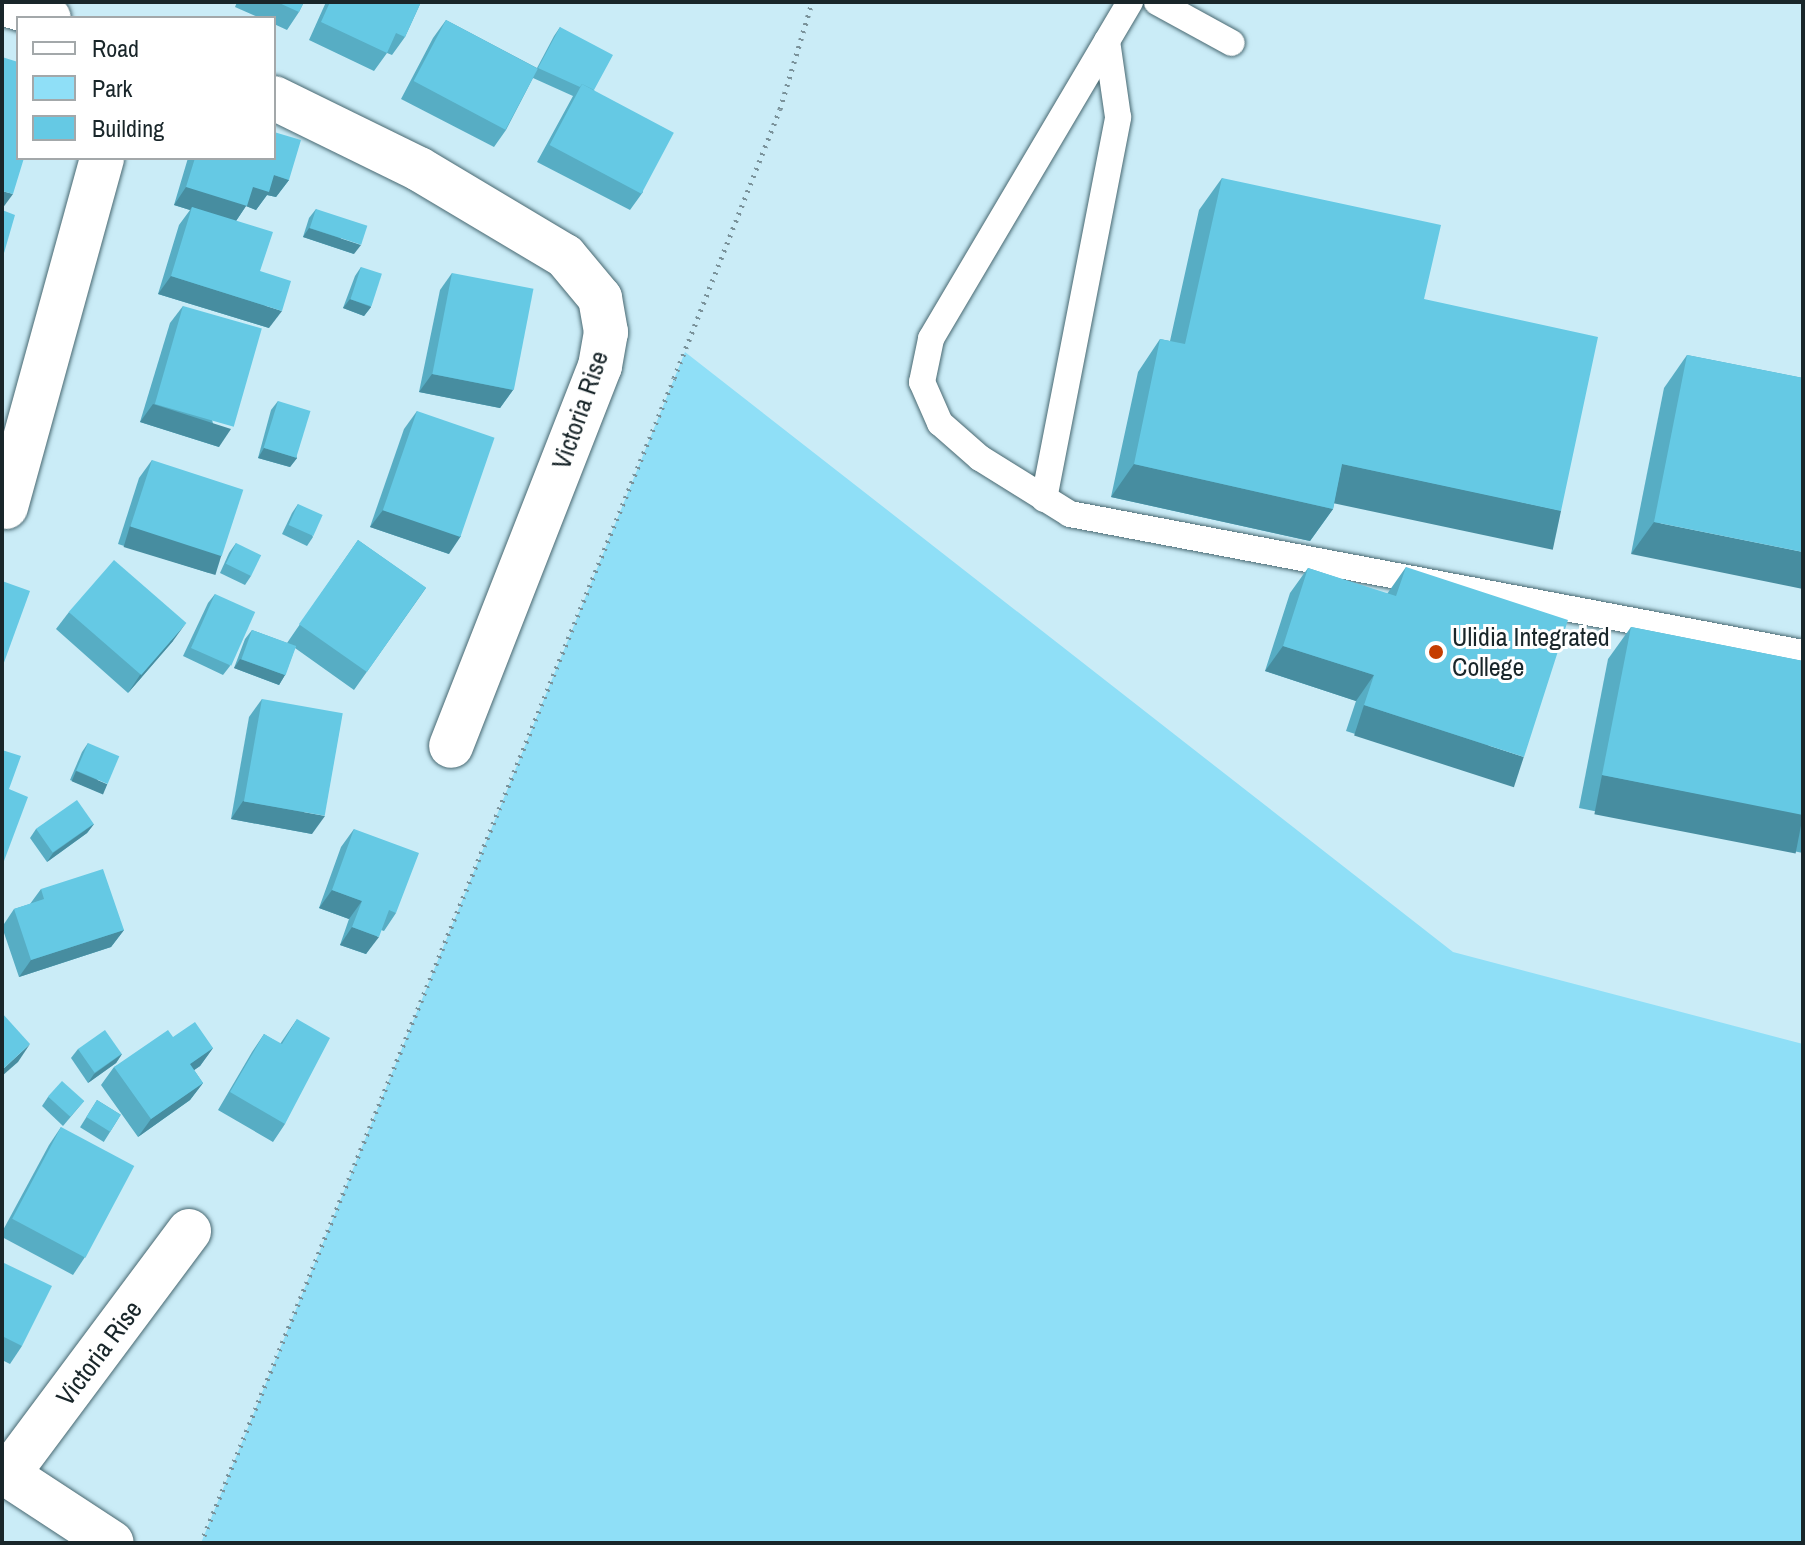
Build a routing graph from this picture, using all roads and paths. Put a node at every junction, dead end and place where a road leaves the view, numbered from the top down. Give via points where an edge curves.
1 (812, 2) edge
2 (1130, 2) edge
3 (1157, 2) edge
4 (2, 3) edge
5 (43, 16) edge
6 (1107, 41) junction
7 (1232, 43) dead end
8 (276, 99) edge
9 (101, 160) edge
10 (1044, 499) junction
11 (6, 507) dead end
12 (1803, 653) edge
13 (451, 746) dead end
14 (189, 1231) dead end
15 (5, 1473) edge
16 (112, 1543) edge
17 (201, 1543) edge

1 - 17 path via 780,109 674,378
2 - 6 lane
3 - 7 lane
4 - 5 street
6 - 10 lane via 1118,117
6 - 10 lane via 931,339 921,369 924,395 940,423
8 - 13 street, Victoria Rise via 419,169 565,256 600,298 606,332 600,366
9 - 11 street
10 - 12 lane via 1070,514
14 - 15 street, Victoria Rise
15 - 16 street, Victoria Rise

